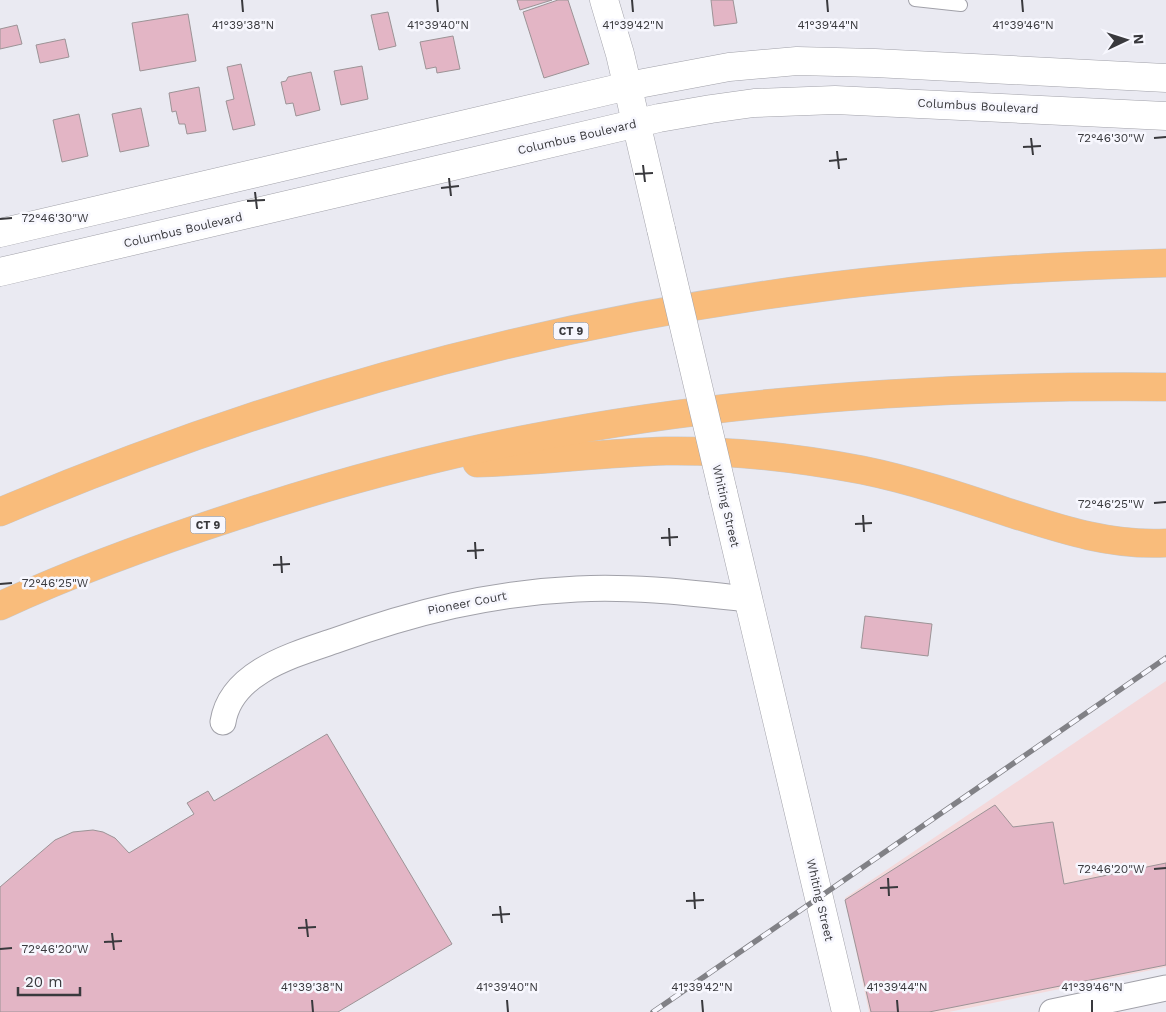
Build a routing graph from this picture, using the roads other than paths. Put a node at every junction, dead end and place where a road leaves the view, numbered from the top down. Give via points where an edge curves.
1 (604, 0) edge
2 (915, 0) edge
3 (961, 5) dead end
4 (1166, 78) edge
5 (628, 86) junction
6 (1166, 116) edge
7 (636, 124) junction
8 (0, 233) edge
9 (1166, 263) edge
10 (0, 272) edge
11 (1166, 387) edge
12 (423, 462) junction
13 (0, 512) edge
14 (1166, 543) edge
15 (748, 599) junction
16 (0, 606) edge
17 (223, 722) dead end
18 (1166, 988) edge
19 (846, 1012) edge
20 (1052, 1012) edge

1 - 5 street, Whiting Street
2 - 3 lane
4 - 5 street via 803,61 740,65
5 - 7 street, Whiting Street
5 - 8 street
6 - 7 street, Columbus Boulevard via 811,100 733,105
7 - 10 street, Columbus Boulevard
7 - 15 street, Whiting Street, bridge
9 - 13 highway, CT 9 via 1032,268 844,285 730,301 563,332 395,373 280,407 138,457
11 - 12 highway, CT 9 via 963,388 790,401 602,425
12 - 14 highway via 488,463 668,451 760,456 884,475 1095,538 1133,544
12 - 16 highway, CT 9 via 210,524 107,561
15 - 17 street, Pioneer Court via 588,589 528,592 444,607 371,628 274,664 238,692
15 - 19 street, Whiting Street
18 - 20 street

